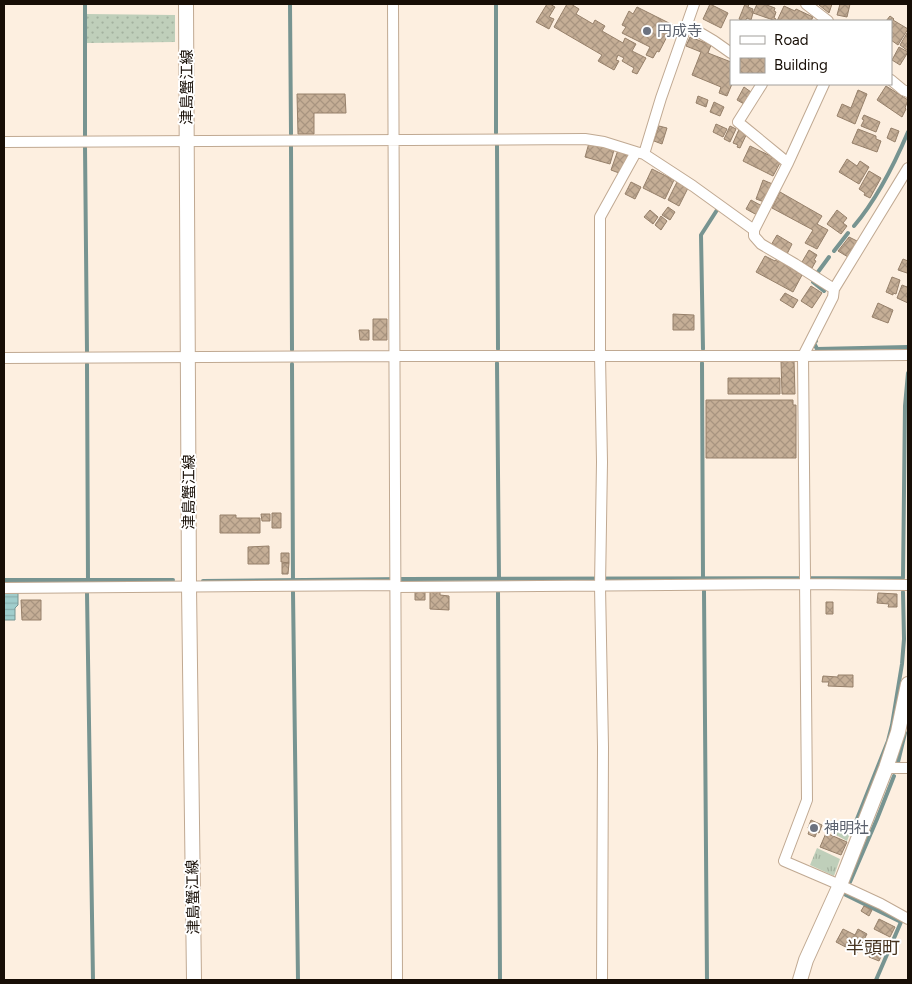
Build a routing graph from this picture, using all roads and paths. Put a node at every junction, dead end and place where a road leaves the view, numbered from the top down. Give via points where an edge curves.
1 (186, 4) edge
2 (393, 4) edge
3 (694, 4) edge
4 (806, 4) edge
5 (827, 20) edge
6 (687, 25) junction
7 (730, 52) edge
8 (892, 81) edge
9 (761, 85) edge
10 (824, 85) edge
11 (908, 92) edge
12 (394, 140) junction
13 (187, 141) junction
14 (4, 142) edge
15 (640, 153) junction
16 (788, 163) junction
17 (908, 168) edge
18 (754, 230) junction
19 (834, 289) junction
20 (908, 355) edge
21 (395, 356) junction
22 (600, 356) junction
23 (804, 356) junction
24 (4, 358) edge
25 (188, 358) junction
26 (806, 580) junction
27 (396, 583) junction
28 (908, 585) edge
29 (189, 586) junction
30 (600, 586) junction
31 (4, 588) edge
32 (908, 684) edge
33 (886, 768) junction
34 (908, 768) edge
35 (840, 884) junction
36 (908, 920) edge
37 (194, 980) edge
38 (397, 980) edge
39 (602, 980) edge
40 (800, 980) edge

1 - 13 main road, 津島蟹江線
2 - 12 street
3 - 6 street
4 - 5 street
6 - 7 street
6 - 15 street
8 - 11 street
9 - 16 street via 738,122
10 - 16 street
12 - 13 street
12 - 15 street via 585,139
12 - 21 street
13 - 14 street
13 - 25 main road, 津島蟹江線
15 - 18 street
15 - 22 street via 600,217
16 - 18 street
17 - 19 street
18 - 19 street via 754,236 761,244
19 - 23 street
20 - 23 street
21 - 22 street
21 - 25 street
21 - 27 street
22 - 23 street
22 - 30 street
23 - 26 street
24 - 25 street
25 - 29 main road, 津島蟹江線
26 - 28 street
26 - 30 street
26 - 35 street via 808,800 784,861
27 - 29 street
27 - 30 street
27 - 38 street
29 - 31 street
29 - 37 main road, 津島蟹江線
30 - 39 street
32 - 33 main road
33 - 34 street
33 - 35 main road
35 - 36 street
35 - 40 main road

